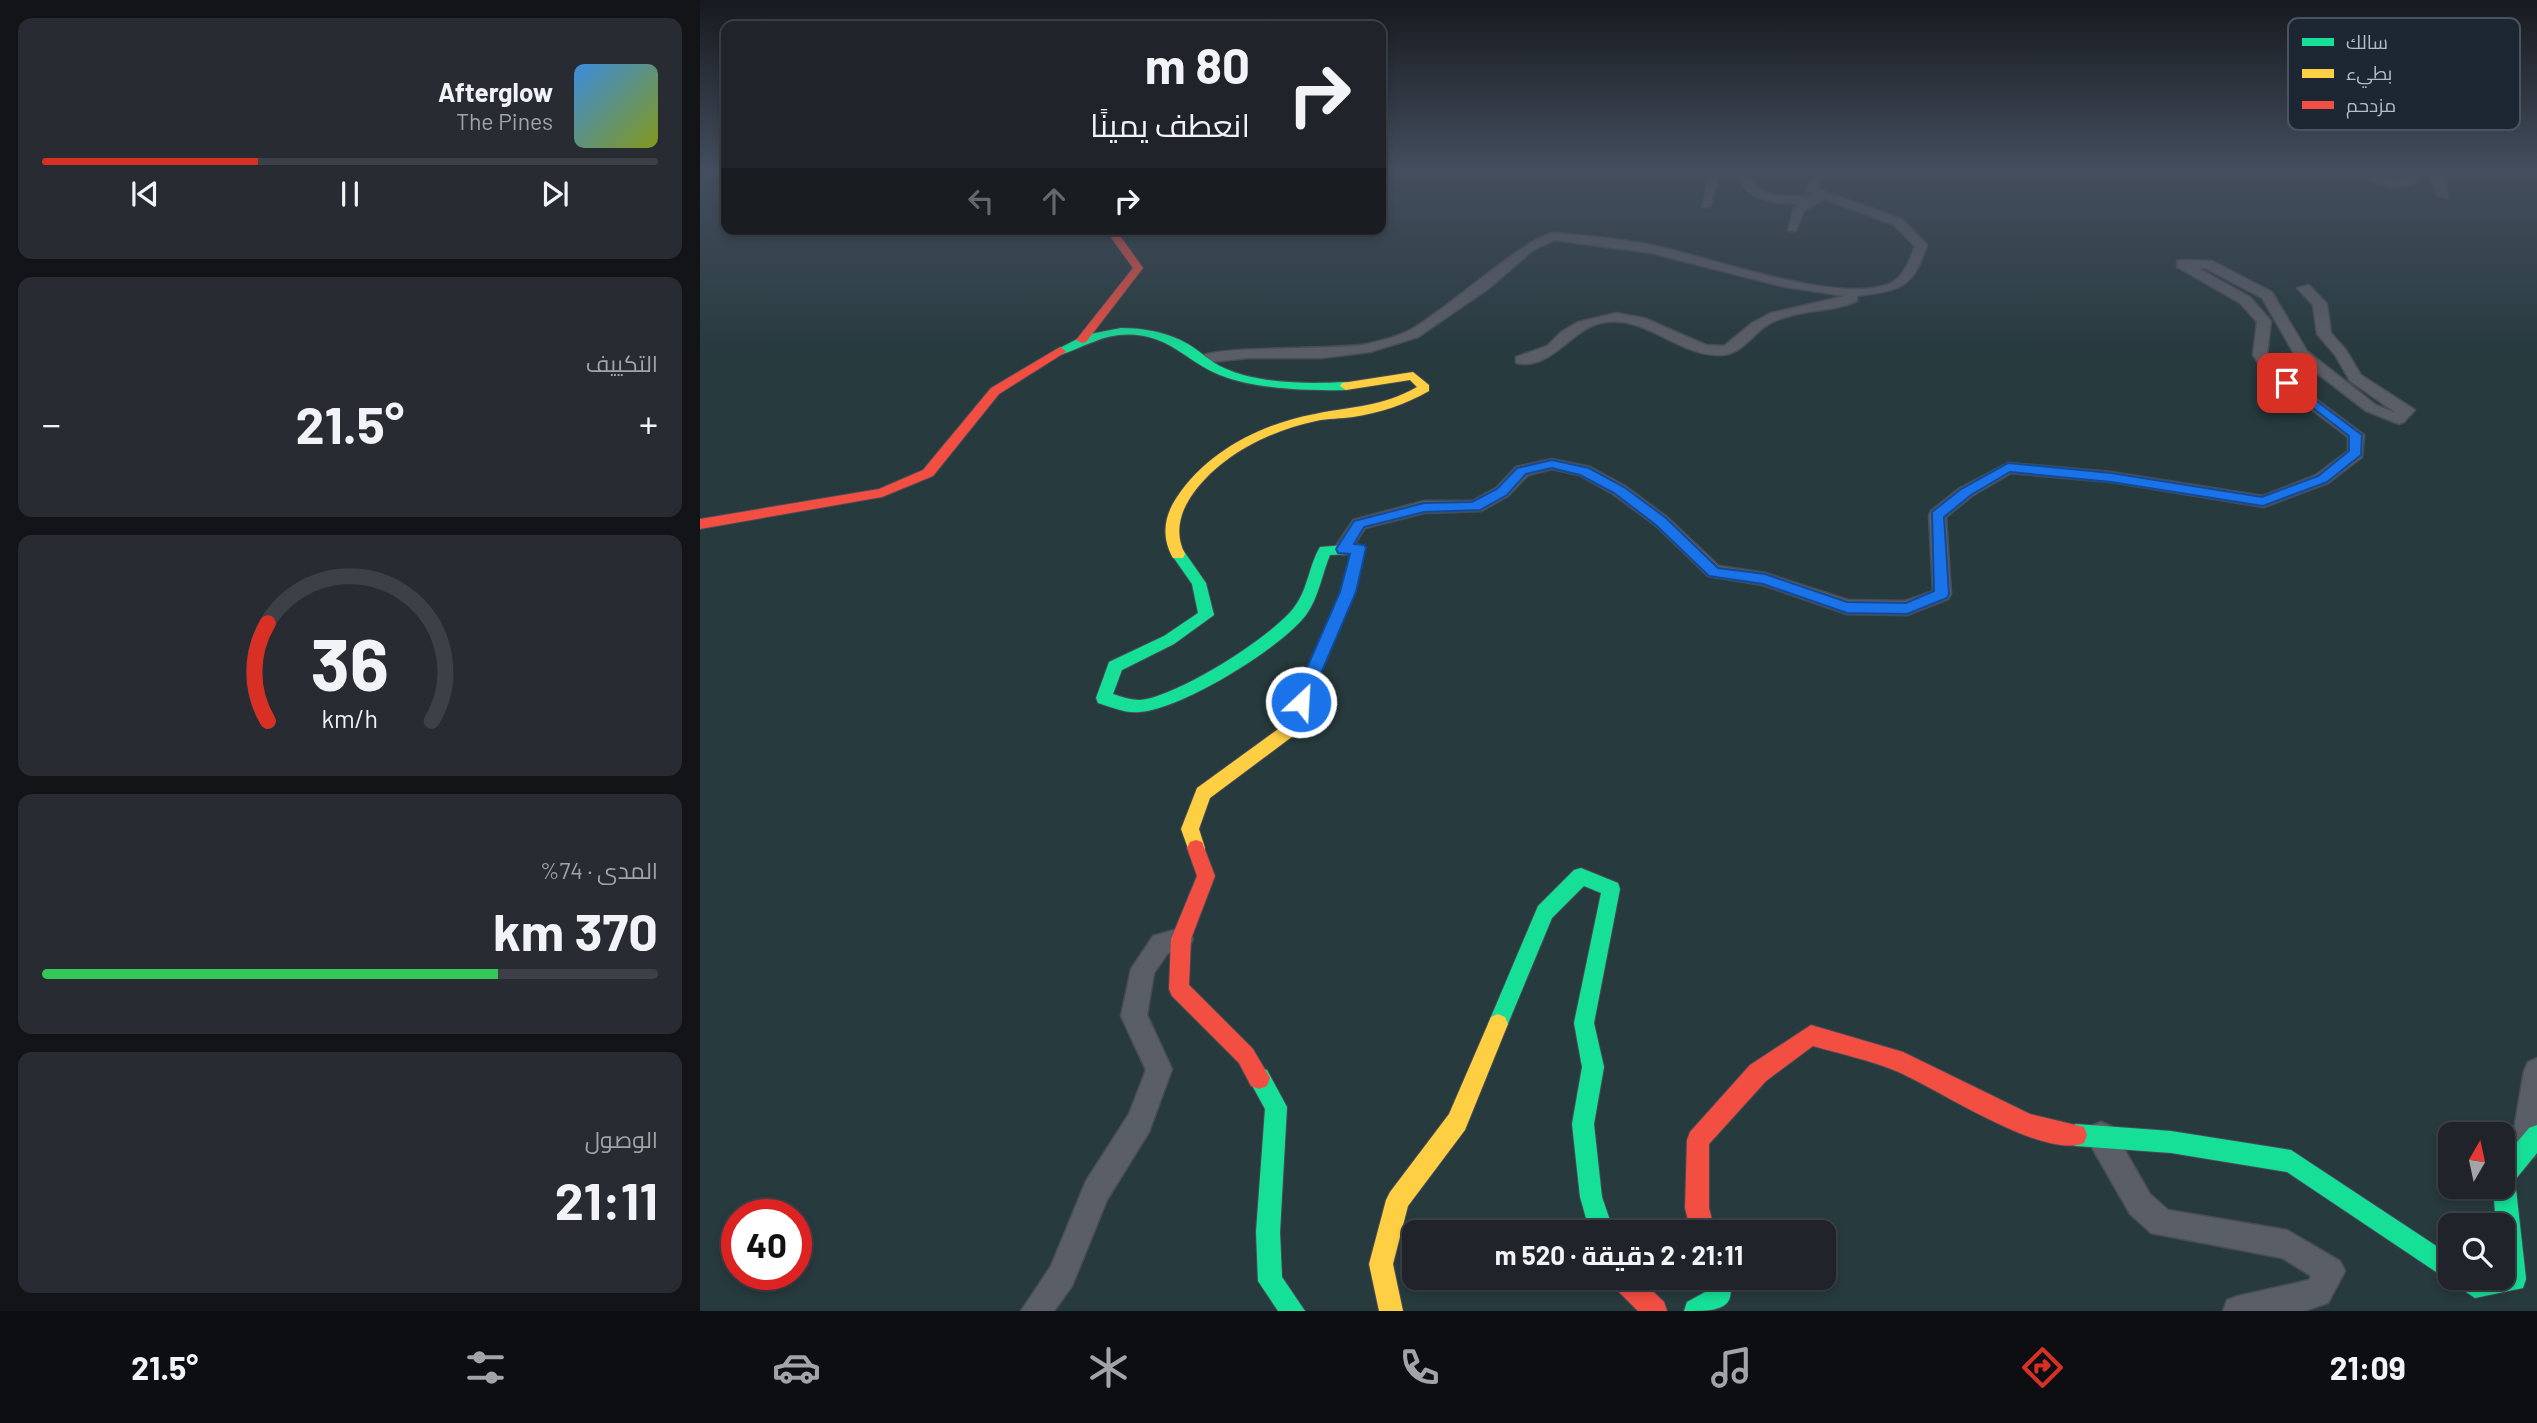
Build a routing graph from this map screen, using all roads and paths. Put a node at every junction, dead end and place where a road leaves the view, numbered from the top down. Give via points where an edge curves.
1 (1909, 233) edge
2 (1114, 235) edge
3 (2304, 288) dead end
4 (1862, 291) junction
5 (1081, 342) junction
6 (1202, 359) junction
7 (1521, 360) dead end
8 (700, 524) edge
9 (1343, 549) junction
10 (1181, 939) junction
11 (2537, 1071) edge
12 (2101, 1136) junction
13 (2531, 1144) edge
14 (2507, 1213) edge
15 (1598, 1220) edge
16 (1700, 1220) edge
17 (2438, 1261) edge
18 (1635, 1290) edge
19 (1719, 1290) edge
20 (1036, 1311) edge
21 (1293, 1311) edge
22 (1391, 1311) edge
23 (1655, 1311) edge
24 (1696, 1311) edge
25 (2238, 1311) edge

1 - 4 street via 1921,245 1914,268 1894,287
2 - 5 street via 1138,268
3 - 9 street via 2320,304 2324,334 2355,378 2407,410 2399,419 2371,408 2301,354 2267,295 2207,264 2182,264 2245,300 2264,321 2260,355 2272,373 2356,435 2356,453 2322,479 2263,502 2111,477 2008,468 1937,515 1942,594 1907,608 1847,607 1765,579 1714,572 1661,521 1619,490 1584,471 1552,464 1522,471 1502,492 1475,506 1424,507 1359,524
4 - 6 street via 1785,283 1651,249 1552,236 1528,248 1413,334 1370,348 1322,354
4 - 7 street via 1849,300 1767,319 1749,330 1743,344 1728,352 1681,341 1640,318 1614,317 1589,322 1555,348
5 - 6 street via 1105,331 1147,332 1180,344
5 - 8 street via 995,391 928,473 882,493
6 - 9 street via 1223,372 1281,382 1343,387 1413,376 1425,388 1399,402 1312,418 1256,438 1217,458 1191,483 1172,517 1174,548 1199,583 1206,615 1169,640 1115,666 1104,698 1142,706 1250,655 1301,611 1314,568 1325,550
9 - 10 street via 1359,548 1348,592 1287,731 1203,793 1190,828 1206,876
10 - 20 street via 1161,944 1143,969 1134,1016 1159,1069 1139,1122 1096,1191 1062,1276
10 - 21 street via 1179,989 1246,1056 1276,1107 1268,1232 1270,1281
11 - 13 street
12 - 16 street via 2054,1133 1985,1107 1903,1063 1811,1035 1758,1073 1698,1140
12 - 17 street via 2291,1161
12 - 25 street via 2140,1204 2161,1223 2287,1244 2330,1271 2318,1293
13 - 14 street via 2503,1177
15 - 22 street via 1583,1124 1593,1067 1584,1023 1611,889 1581,876 1545,912 1457,1122 1398,1200 1381,1264
18 - 23 street
19 - 24 street via 1721,1297

